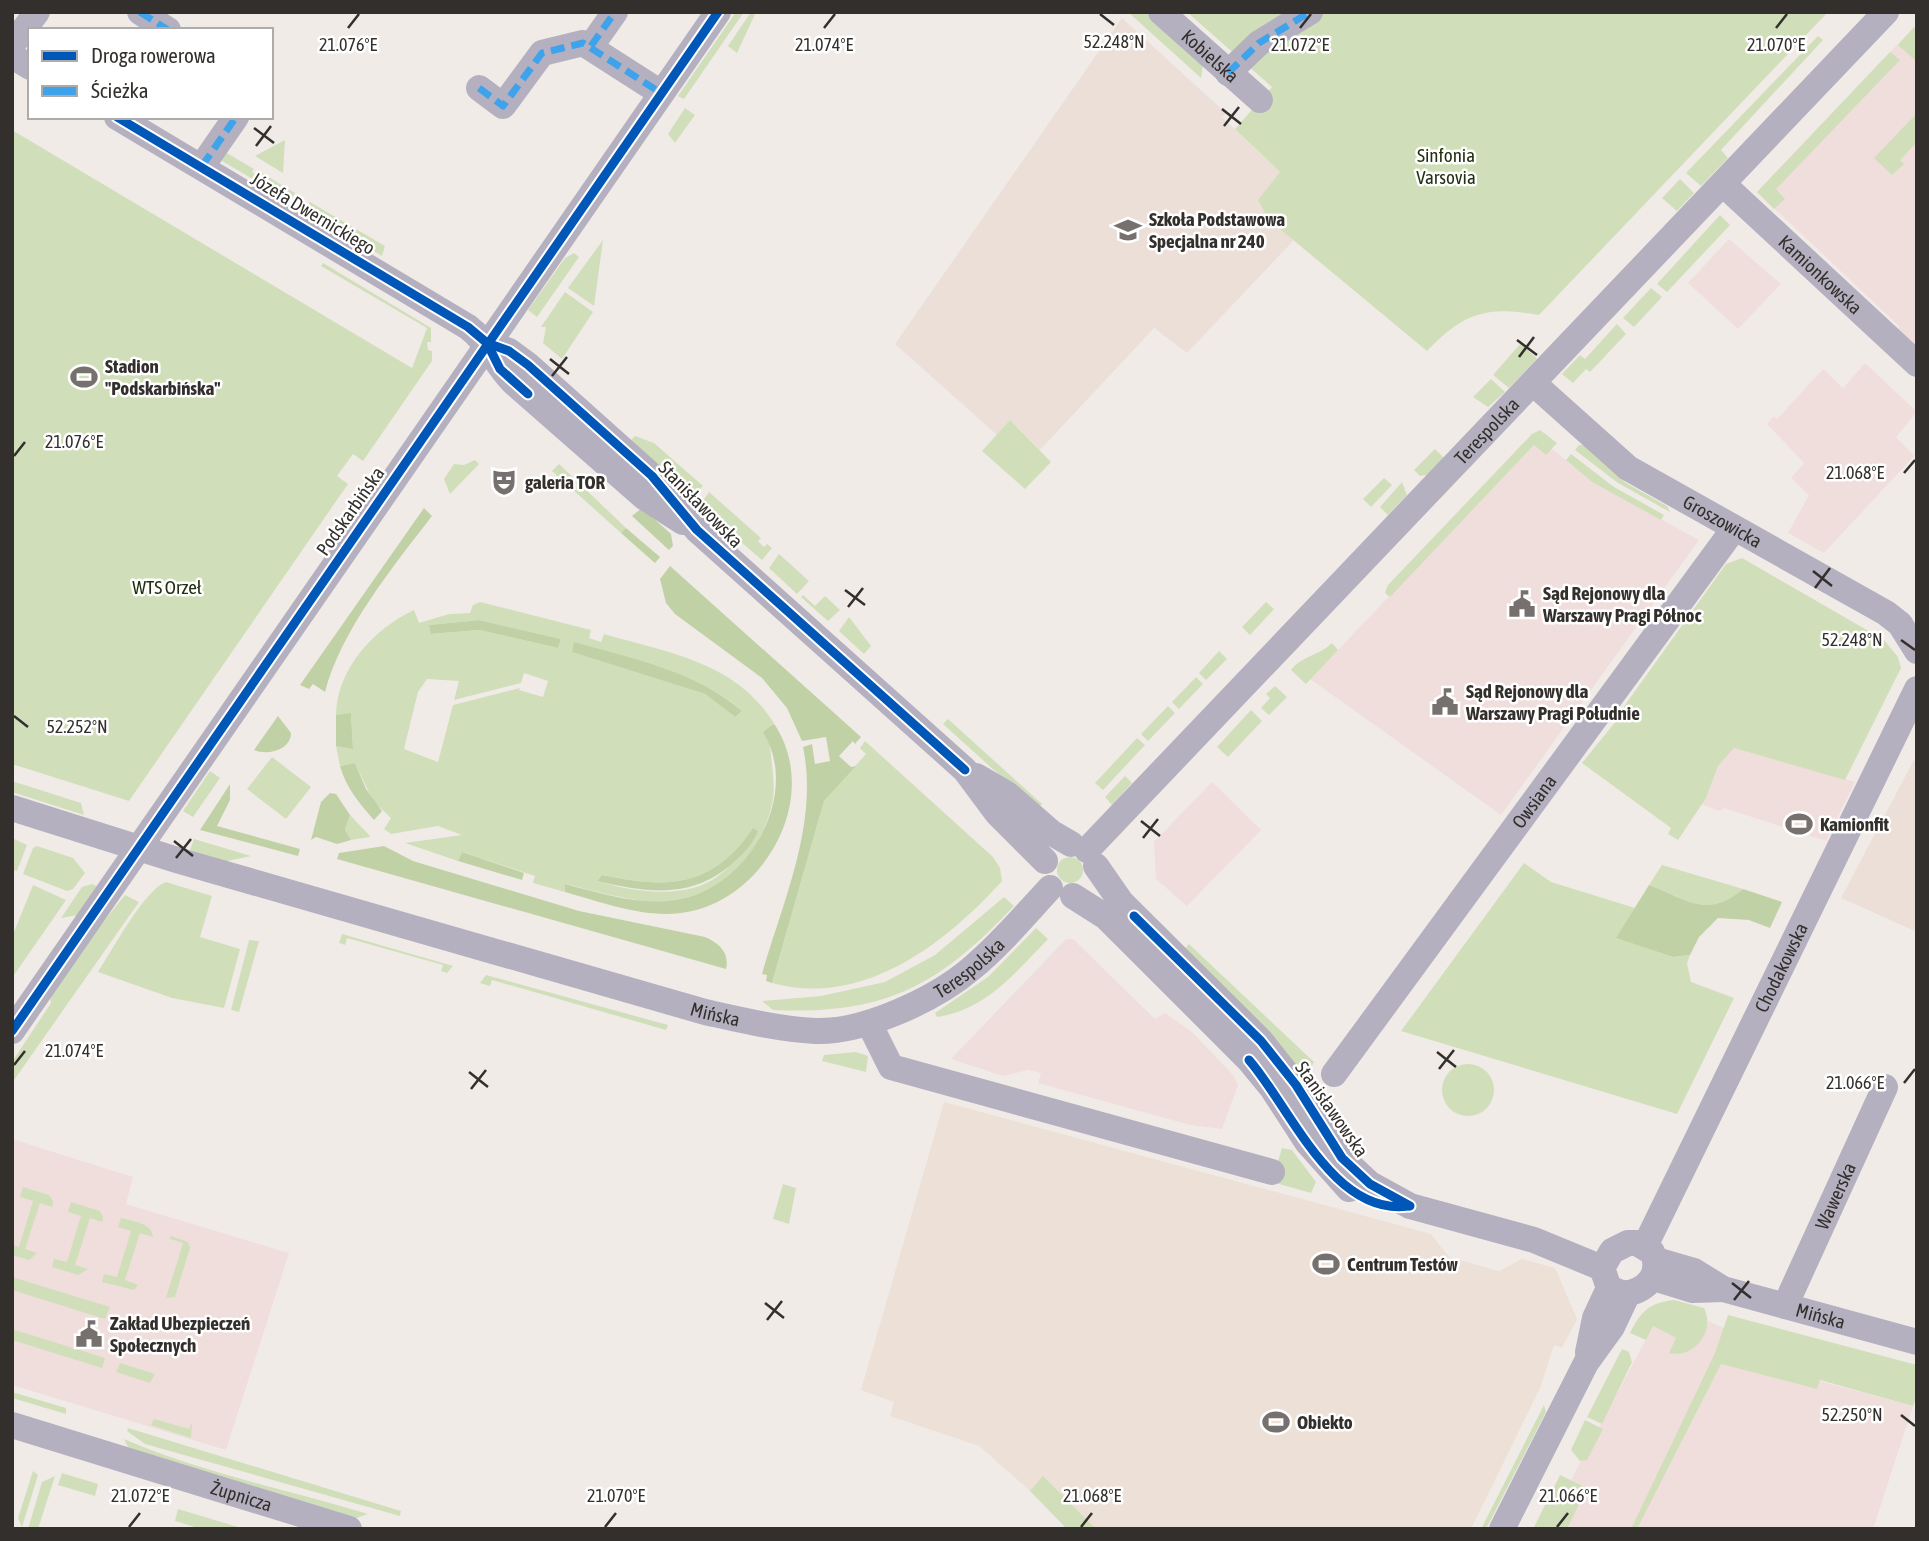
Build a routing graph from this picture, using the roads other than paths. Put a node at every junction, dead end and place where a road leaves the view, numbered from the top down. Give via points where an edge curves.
1 (37, 12) edge
2 (140, 12) edge
3 (615, 12) edge
4 (718, 12) edge
5 (1161, 12) edge
6 (1310, 12) edge
7 (1886, 12) edge
8 (165, 28) edge
9 (12, 45) edge
10 (591, 46) junction
11 (12, 56) edge
12 (28, 66) edge
13 (1228, 73) junction
14 (479, 88) dead end
15 (661, 93) junction
16 (1260, 100) dead end
17 (120, 119) edge
18 (235, 119) edge
19 (202, 166) junction
20 (1723, 184) junction
21 (487, 344) junction
22 (1917, 364) edge
23 (1533, 383) junction
24 (1732, 530) junction
25 (1917, 651) edge
26 (1917, 689) edge
27 (965, 770) junction
28 (12, 808) edge
29 (140, 849) junction
30 (1085, 853) junction
31 (1045, 861) junction
32 (1062, 892) junction
33 (869, 1023) junction
34 (12, 1031) edge
35 (1334, 1073) dead end
36 (1885, 1087) dead end
37 (1272, 1172) dead end
38 (1410, 1206) junction
39 (1652, 1261) junction
40 (1613, 1275) junction
41 (1786, 1306) junction
42 (1915, 1336) edge
43 (12, 1425) edge
44 (349, 1529) edge
45 (1502, 1529) edge

1 - 9 street
2 - 8 street
3 - 10 street
4 - 15 street, Podskarbińska
5 - 13 street, Kobielska
6 - 13 street via 1259,43
7 - 20 street, Terespolska
10 - 14 street via 577,43 542,53 503,106
10 - 15 street
11 - 12 street
13 - 16 street, Kobielska
15 - 21 street, Podskarbińska
17 - 19 street, Józefa Dwernickiego
18 - 19 street
19 - 21 street, Józefa Dwernickiego via 456,319
20 - 22 street, Kamionkowska
20 - 23 street, Terespolska
21 - 27 street, Stanisławowska via 504,372 637,492 697,530
21 - 29 street, Podskarbińska
23 - 24 street, Groszowicka via 1628,468
23 - 30 street, Terespolska
24 - 25 street, Groszowicka via 1886,614 1900,624
24 - 35 street, Owsiana
26 - 39 street, Chodakowska via 1667,1203
27 - 30 street, Stanisławowska
27 - 31 street, Stanisławowska via 997,813
28 - 29 street, Mińska
29 - 33 street, Mińska via 764,1026 818,1031
29 - 34 street, Podskarbińska
30 - 31 street via 1055,848
30 - 32 street via 1096,875 1088,889
30 - 38 street, Stanisławowska via 1121,902 1261,1041 1296,1085 1342,1158 1370,1185
31 - 32 street via 1044,875
32 - 33 street, Terespolska via 971,970
32 - 38 street, Stanisławowska via 1106,917 1243,1054 1307,1142 1350,1190 1374,1204
33 - 37 street via 891,1068
36 - 41 street, Wawerska
38 - 40 street via 1534,1240 1568,1239
39 - 40 street
39 - 40 street via 1628,1243
39 - 41 street, Mińska via 1695,1271 1723,1289
40 - 45 street via 1612,1327 1586,1363
41 - 42 street, Mińska
43 - 44 street, Żupnicza

